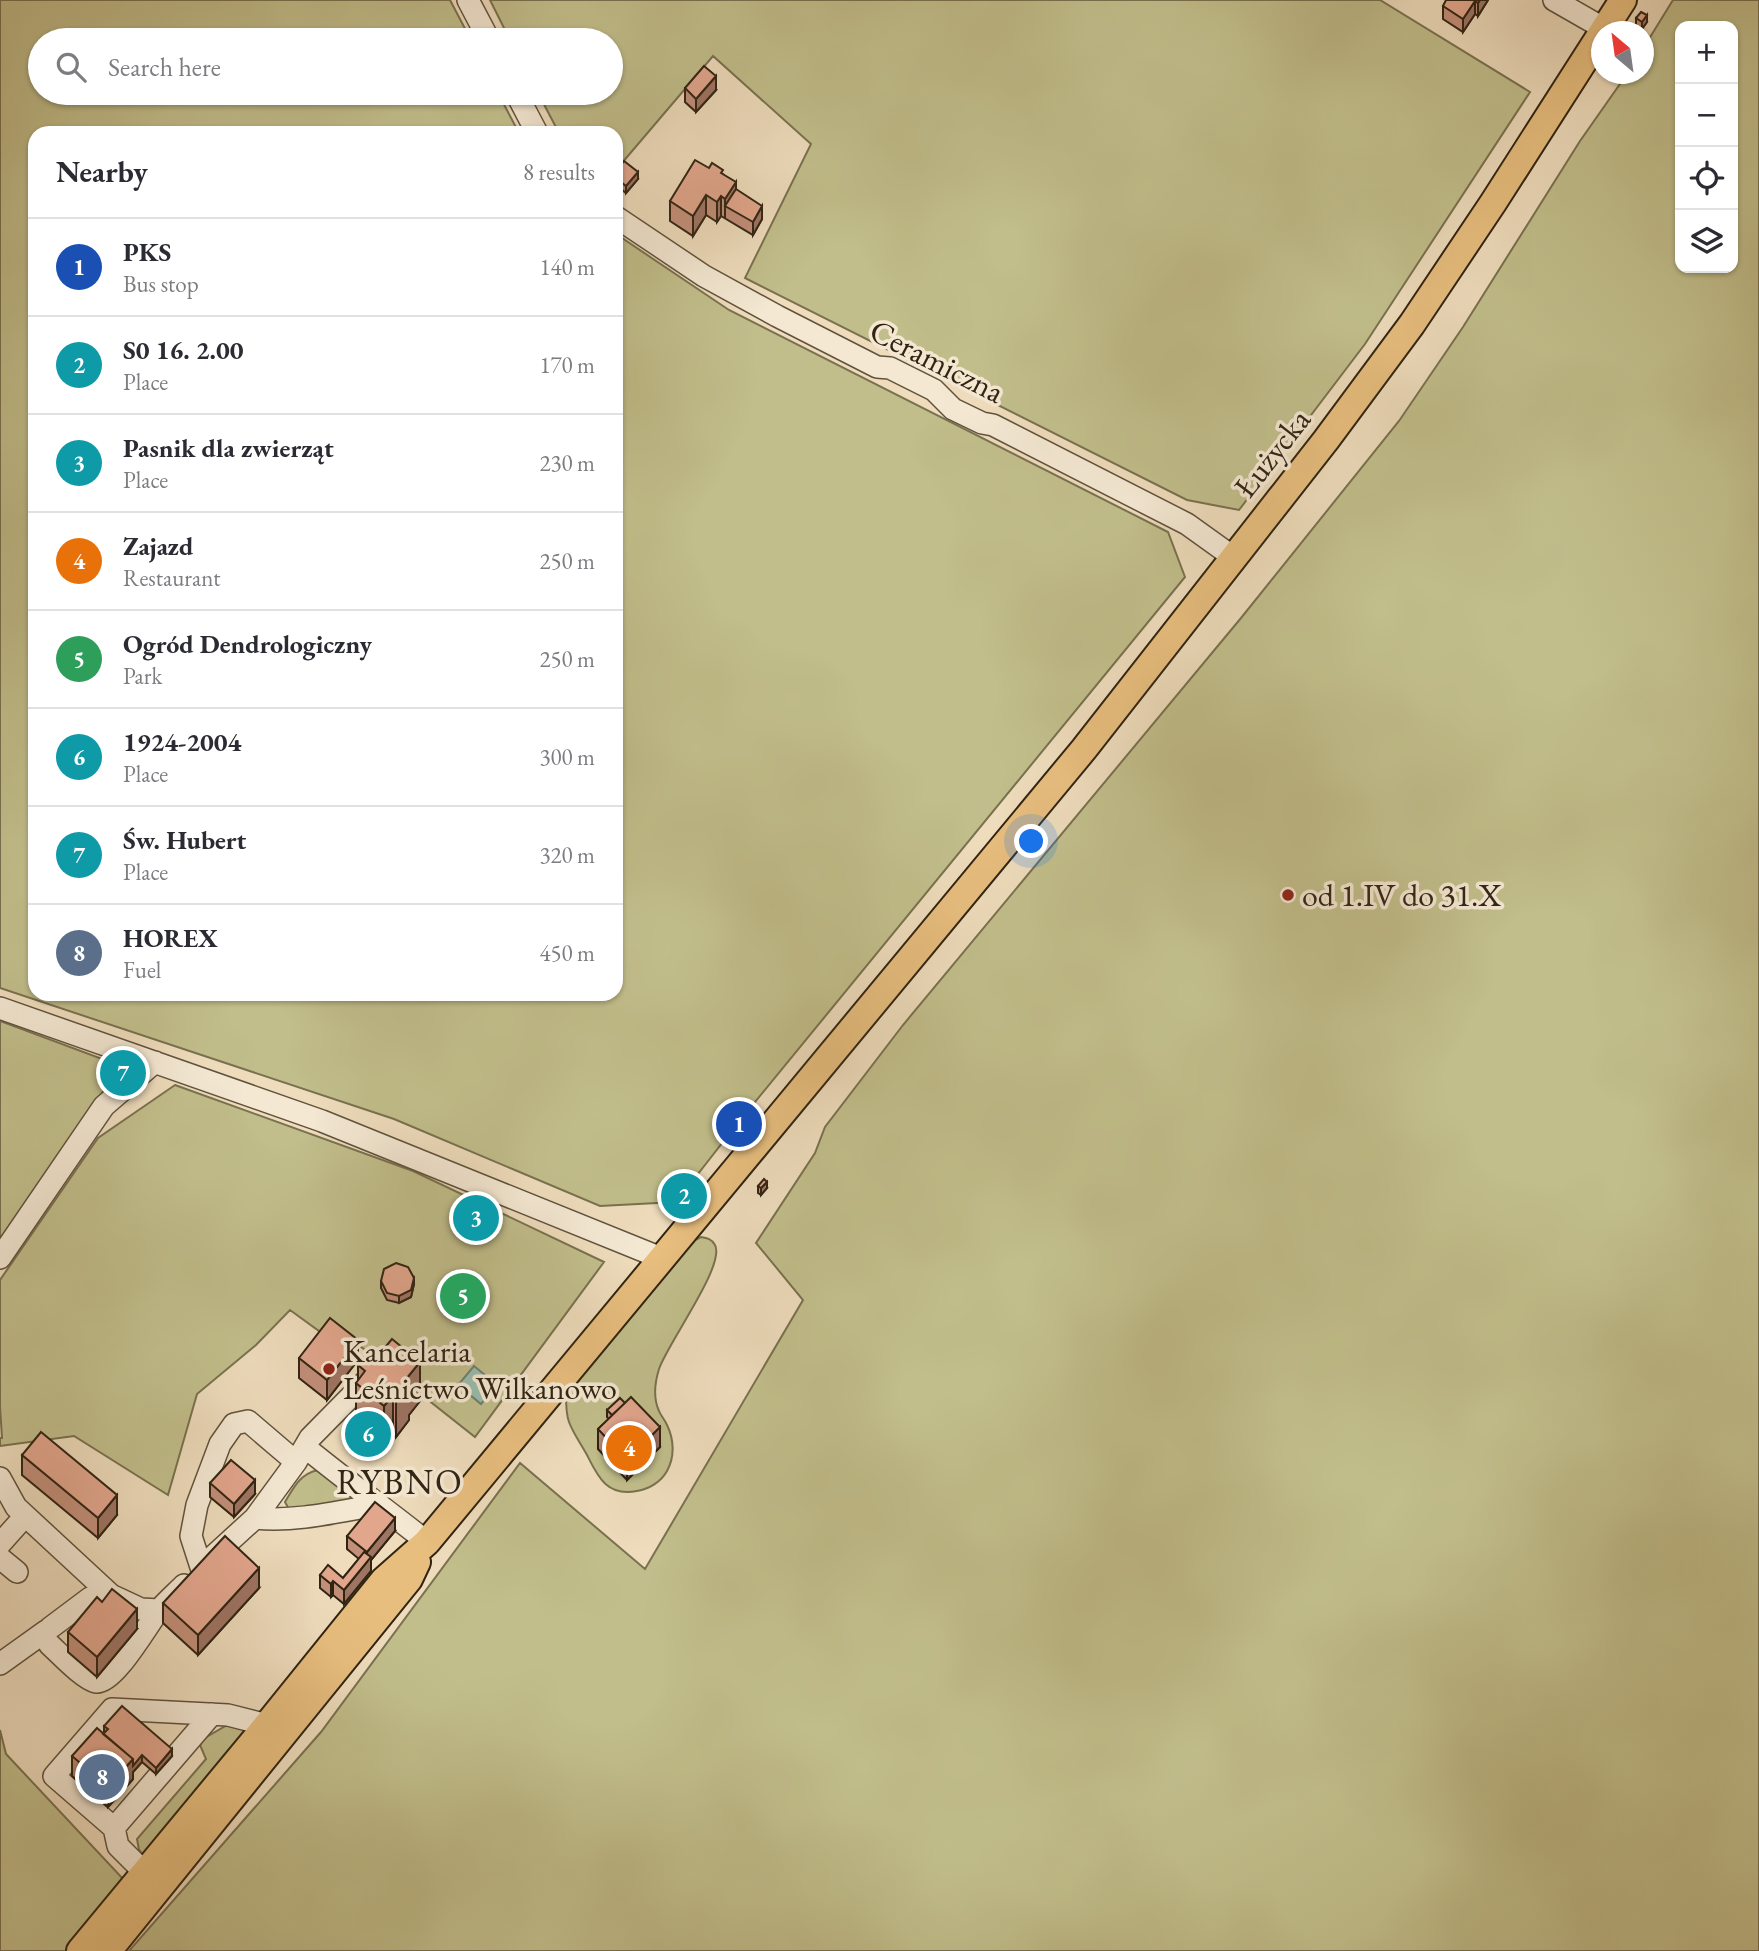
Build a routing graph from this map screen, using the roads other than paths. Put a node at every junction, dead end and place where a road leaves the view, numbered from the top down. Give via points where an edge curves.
1 (468, 0) edge
2 (1555, 0) edge
3 (1623, 0) edge
4 (1591, 21) edge
5 (1608, 21) edge
6 (483, 28) edge
7 (1591, 47) edge
8 (522, 105) edge
9 (533, 126) edge
10 (623, 222) edge
11 (1233, 557) junction
12 (0, 1008) edge
13 (155, 1062) junction
14 (0, 1258) edge
15 (662, 1258) junction
16 (374, 1373) edge
17 (301, 1454) junction
18 (3, 1489) edge
19 (377, 1505) junction
20 (25, 1516) junction
21 (255, 1518) junction
22 (428, 1542) junction
23 (0, 1544) edge
24 (0, 1558) edge
25 (201, 1567) junction
26 (17, 1572) dead end
27 (111, 1595) junction
28 (159, 1610) junction
29 (49, 1634) junction
30 (0, 1664) edge
31 (220, 1715) junction
32 (270, 1736) junction
33 (116, 1837) junction
34 (155, 1877) junction
35 (80, 1951) edge
36 (108, 1951) edge

1 - 6 street
2 - 4 street
3 - 5 main road, Łużycka
7 - 11 main road, Łużycka via 1412,324
8 - 9 street
10 - 11 street, Ceramiczna via 740,296 877,367 890,368 934,390 953,410 993,425 1176,518
11 - 15 main road, Łużycka via 1084,749
12 - 13 street
13 - 14 street via 104,1106
13 - 15 street via 323,1121
15 - 22 main road, Łużycka
16 - 17 street via 310,1438
17 - 19 street
17 - 21 street
17 - 25 street via 248,1421 234,1424 220,1444 197,1504 191,1536
18 - 20 street
19 - 21 street via 308,1517
19 - 22 street
20 - 23 street
20 - 27 street
21 - 25 street
22 - 32 main road, Łużycka via 409,1579
24 - 26 street
25 - 28 street
27 - 28 street via 141,1609
27 - 29 street via 90,1598
28 - 29 street via 102,1682 84,1675
29 - 30 street
31 - 32 street
31 - 33 street
31 - 33 street via 112,1709 54,1776
32 - 34 main road, Łużycka
33 - 34 street
34 - 35 main road
34 - 36 main road

